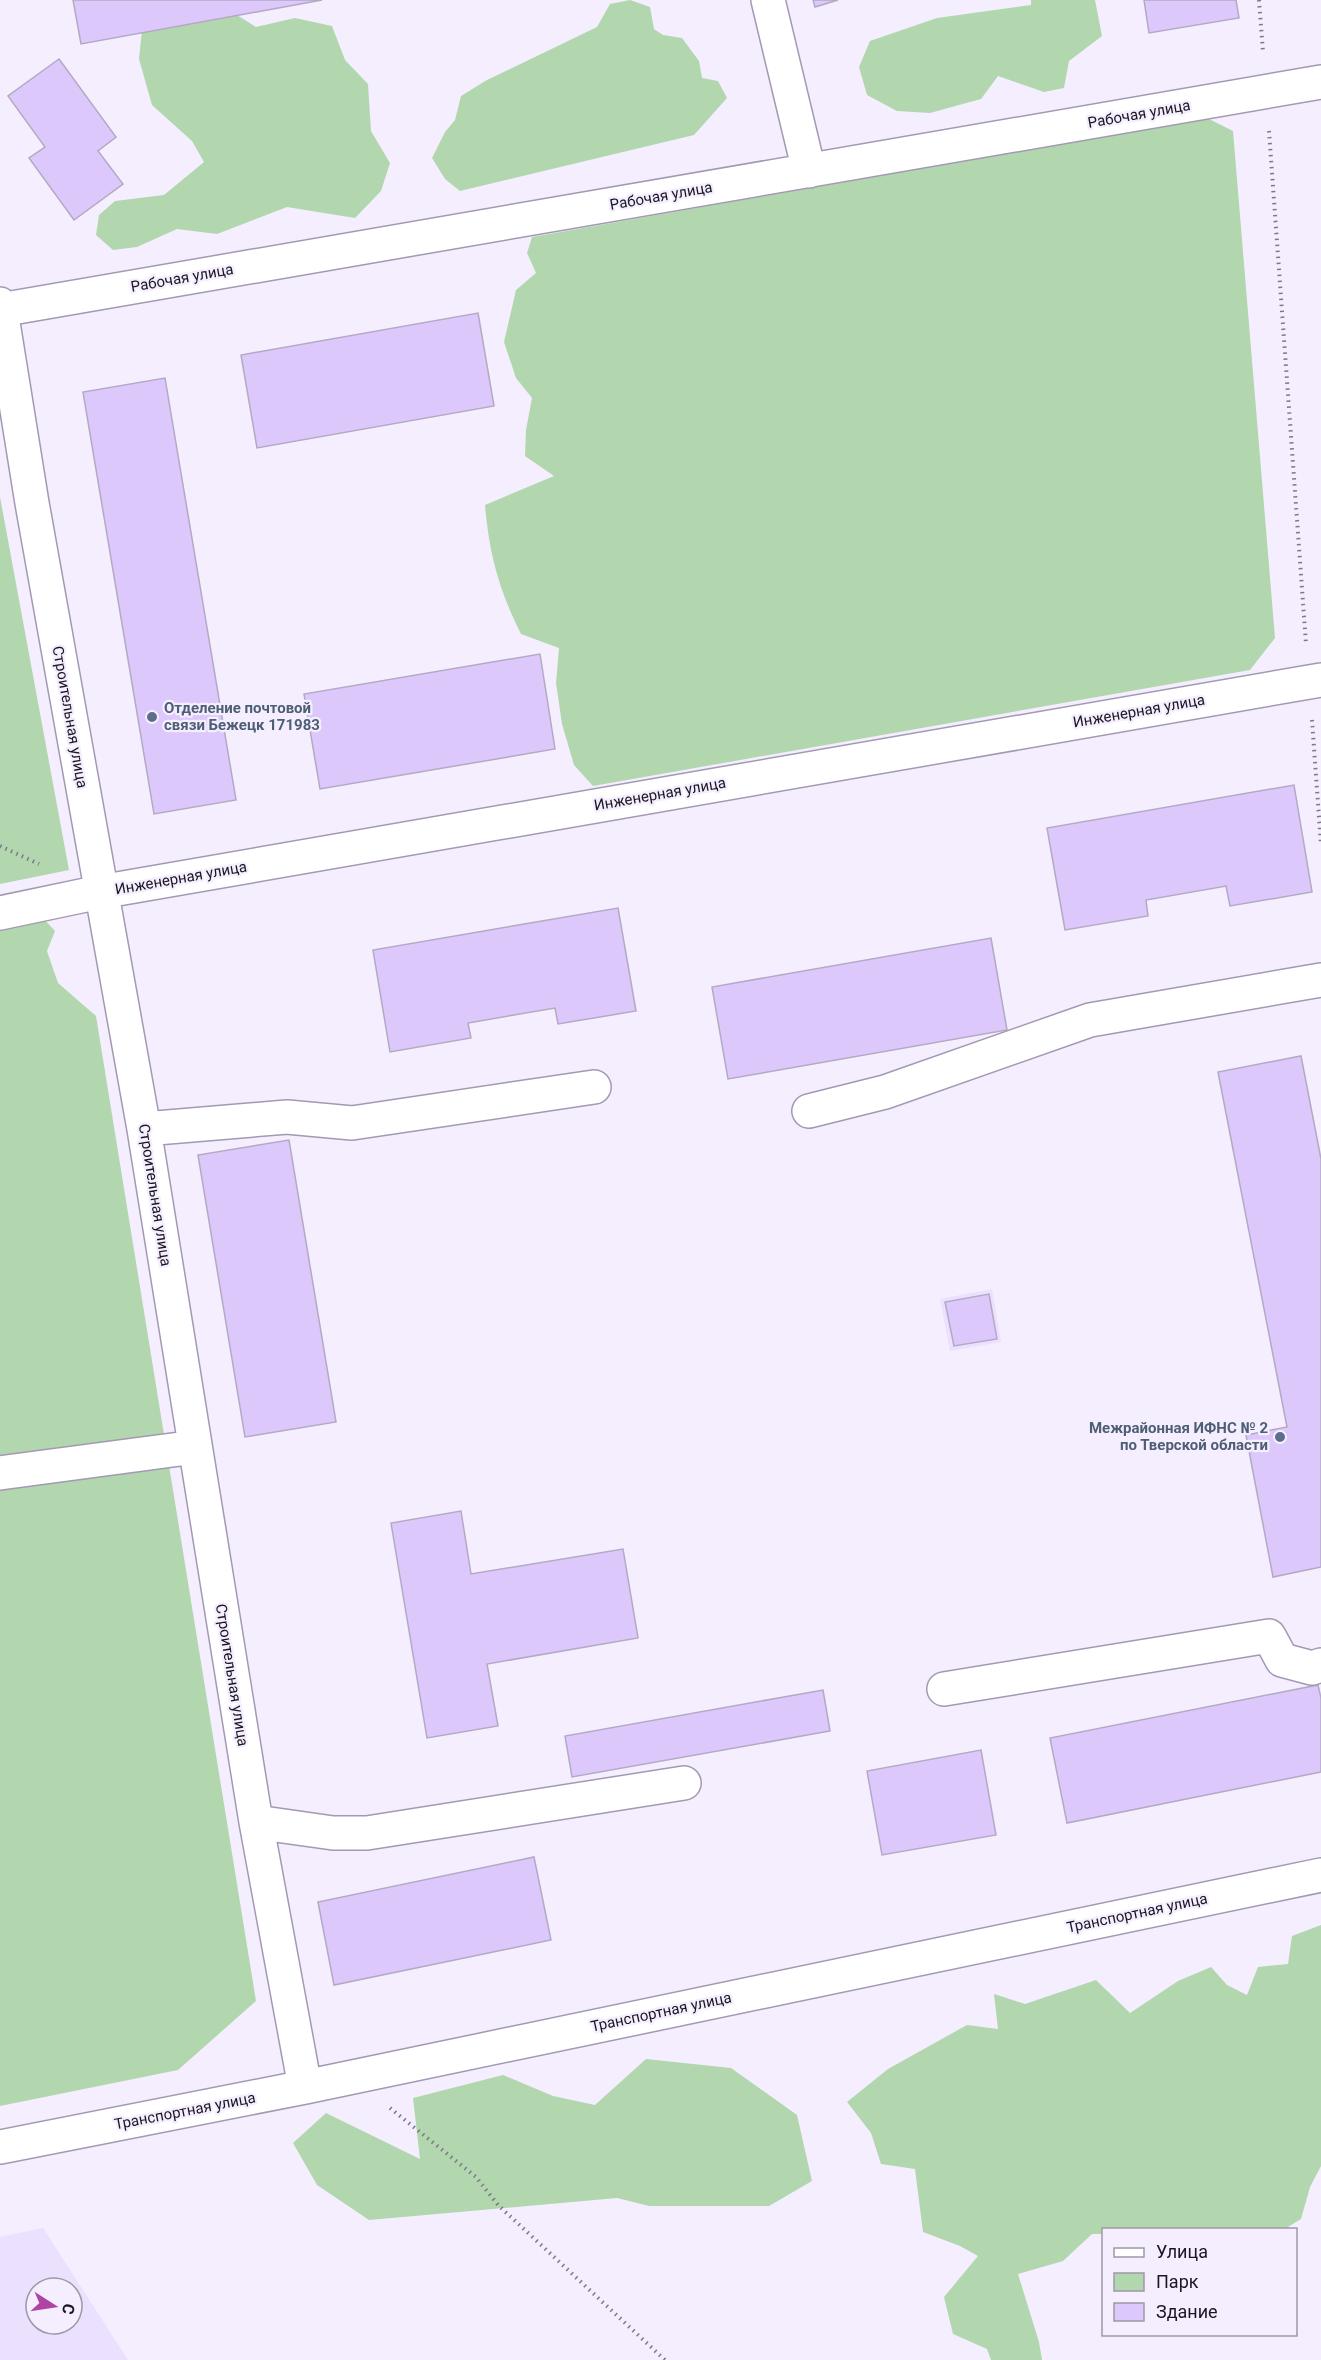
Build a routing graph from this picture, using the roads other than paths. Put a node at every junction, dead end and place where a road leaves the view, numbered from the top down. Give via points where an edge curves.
1 (768, 0) edge
2 (1321, 82) edge
3 (809, 171) junction
4 (0, 308) edge
5 (1315, 681) edge
6 (100, 892) junction
7 (0, 913) edge
8 (1321, 980) edge
9 (594, 1087) dead end
10 (809, 1111) dead end
11 (144, 1129) junction
12 (195, 1447) junction
13 (0, 1473) edge
14 (1321, 1665) edge
15 (944, 1689) dead end
16 (684, 1783) dead end
17 (256, 1822) junction
18 (1321, 1875) edge
19 (305, 2087) junction
20 (0, 2147) edge

1 - 3 street
2 - 3 street, Рабочая улица
3 - 4 street, Рабочая улица
4 - 6 street, Строительная улица
5 - 6 street, Инженерная улица
6 - 7 street, Инженерная улица
6 - 11 street, Строительная улица
8 - 10 street via 1090,1020 885,1092
9 - 11 street via 352,1123 287,1117
11 - 12 street, Строительная улица
12 - 13 street
12 - 17 street, Строительная улица
14 - 15 street via 1312,1668 1282,1660 1269,1636
16 - 17 street via 367,1833 333,1833
17 - 19 street, Строительная улица
18 - 19 street, Транспортная улица
19 - 20 street, Транспортная улица

